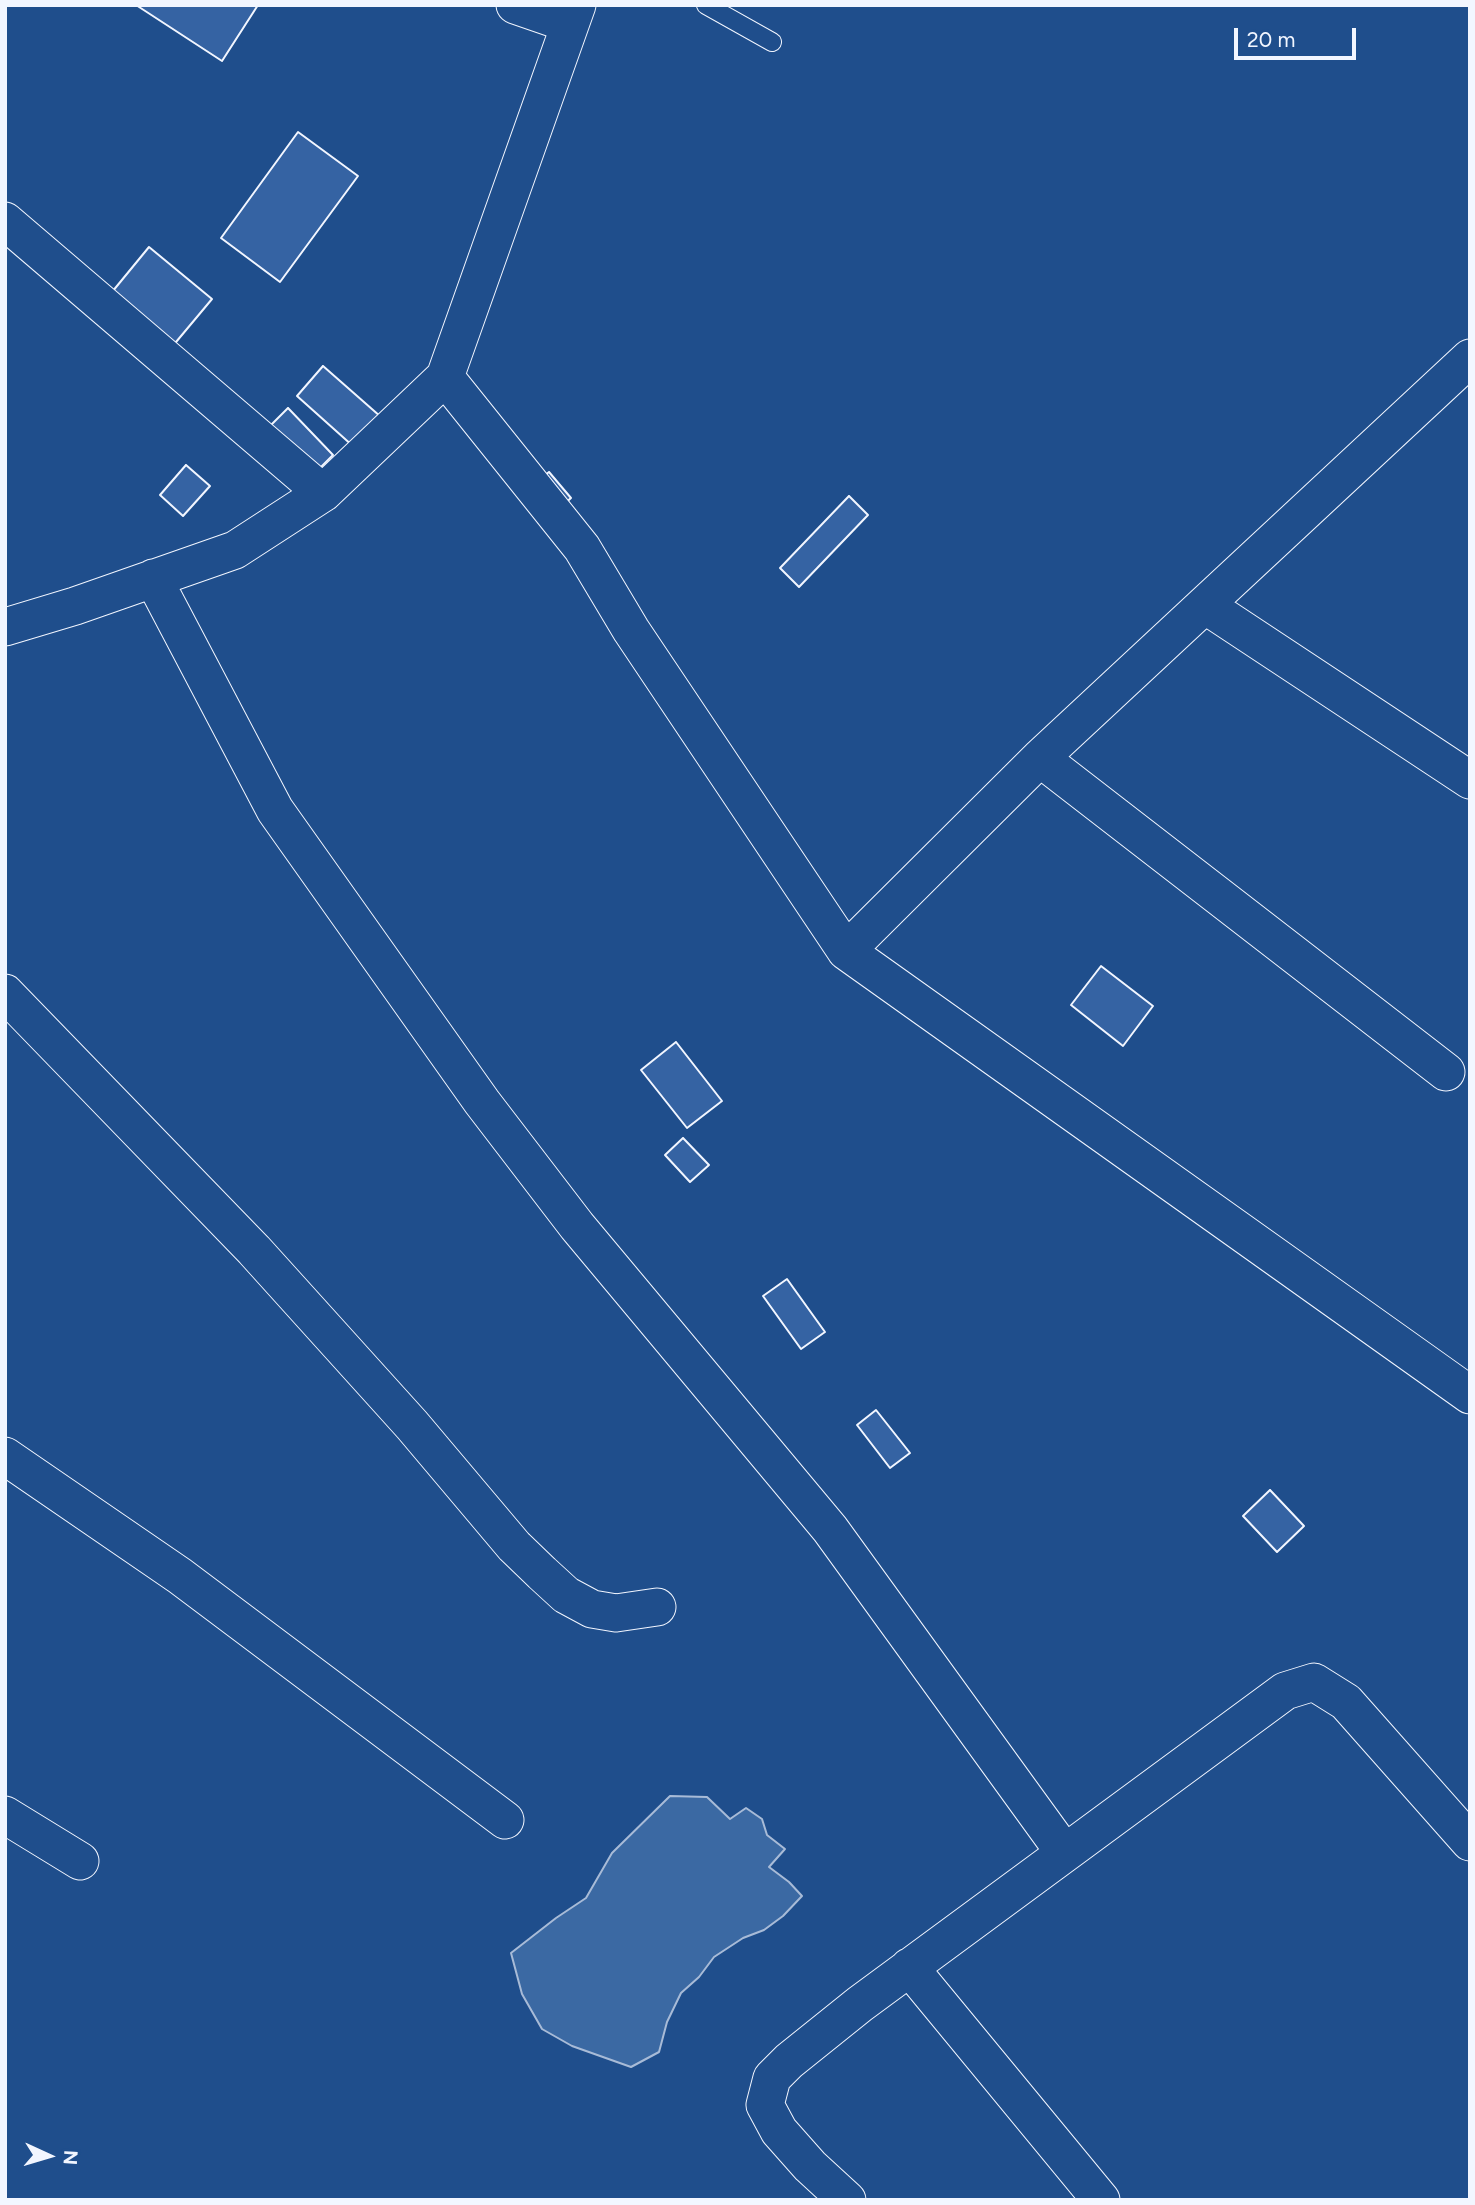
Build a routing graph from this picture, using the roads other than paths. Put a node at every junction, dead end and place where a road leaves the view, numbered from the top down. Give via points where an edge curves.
1 (515, 5) edge
2 (706, 5) edge
3 (573, 15) edge
4 (772, 42) dead end
5 (5, 221) edge
6 (1470, 358) edge
7 (445, 377) junction
8 (323, 493) junction
9 (153, 578) junction
10 (1205, 605) junction
11 (5, 627) edge
12 (1041, 758) junction
13 (1470, 780) edge
14 (846, 951) junction
15 (5, 993) edge
16 (1446, 1072) dead end
17 (1470, 1395) edge
18 (5, 1456) edge
19 (657, 1607) dead end
20 (5, 1815) edge
21 (505, 1820) dead end
22 (1470, 1842) edge
23 (1064, 1852) junction
24 (80, 1861) dead end
25 (909, 1967) junction
26 (847, 2200) edge
27 (1101, 2200) edge

1 - 3 street
2 - 4 lane
3 - 7 street
5 - 8 street
6 - 10 street
7 - 8 street
7 - 14 street via 582,548 631,630
8 - 9 street via 234,550
9 - 11 street
9 - 23 street via 275,810 482,1102 577,1226 830,1530
10 - 12 street
10 - 13 street
12 - 14 street
12 - 16 street
14 - 17 street
15 - 19 street via 254,1250 542,1573 566,1595 592,1609 616,1613
18 - 21 street via 180,1576
20 - 24 street
22 - 23 street via 1346,1702 1314,1682 1285,1691
23 - 25 street
25 - 26 street via 772,2078 765,2105 779,2132
25 - 27 street

